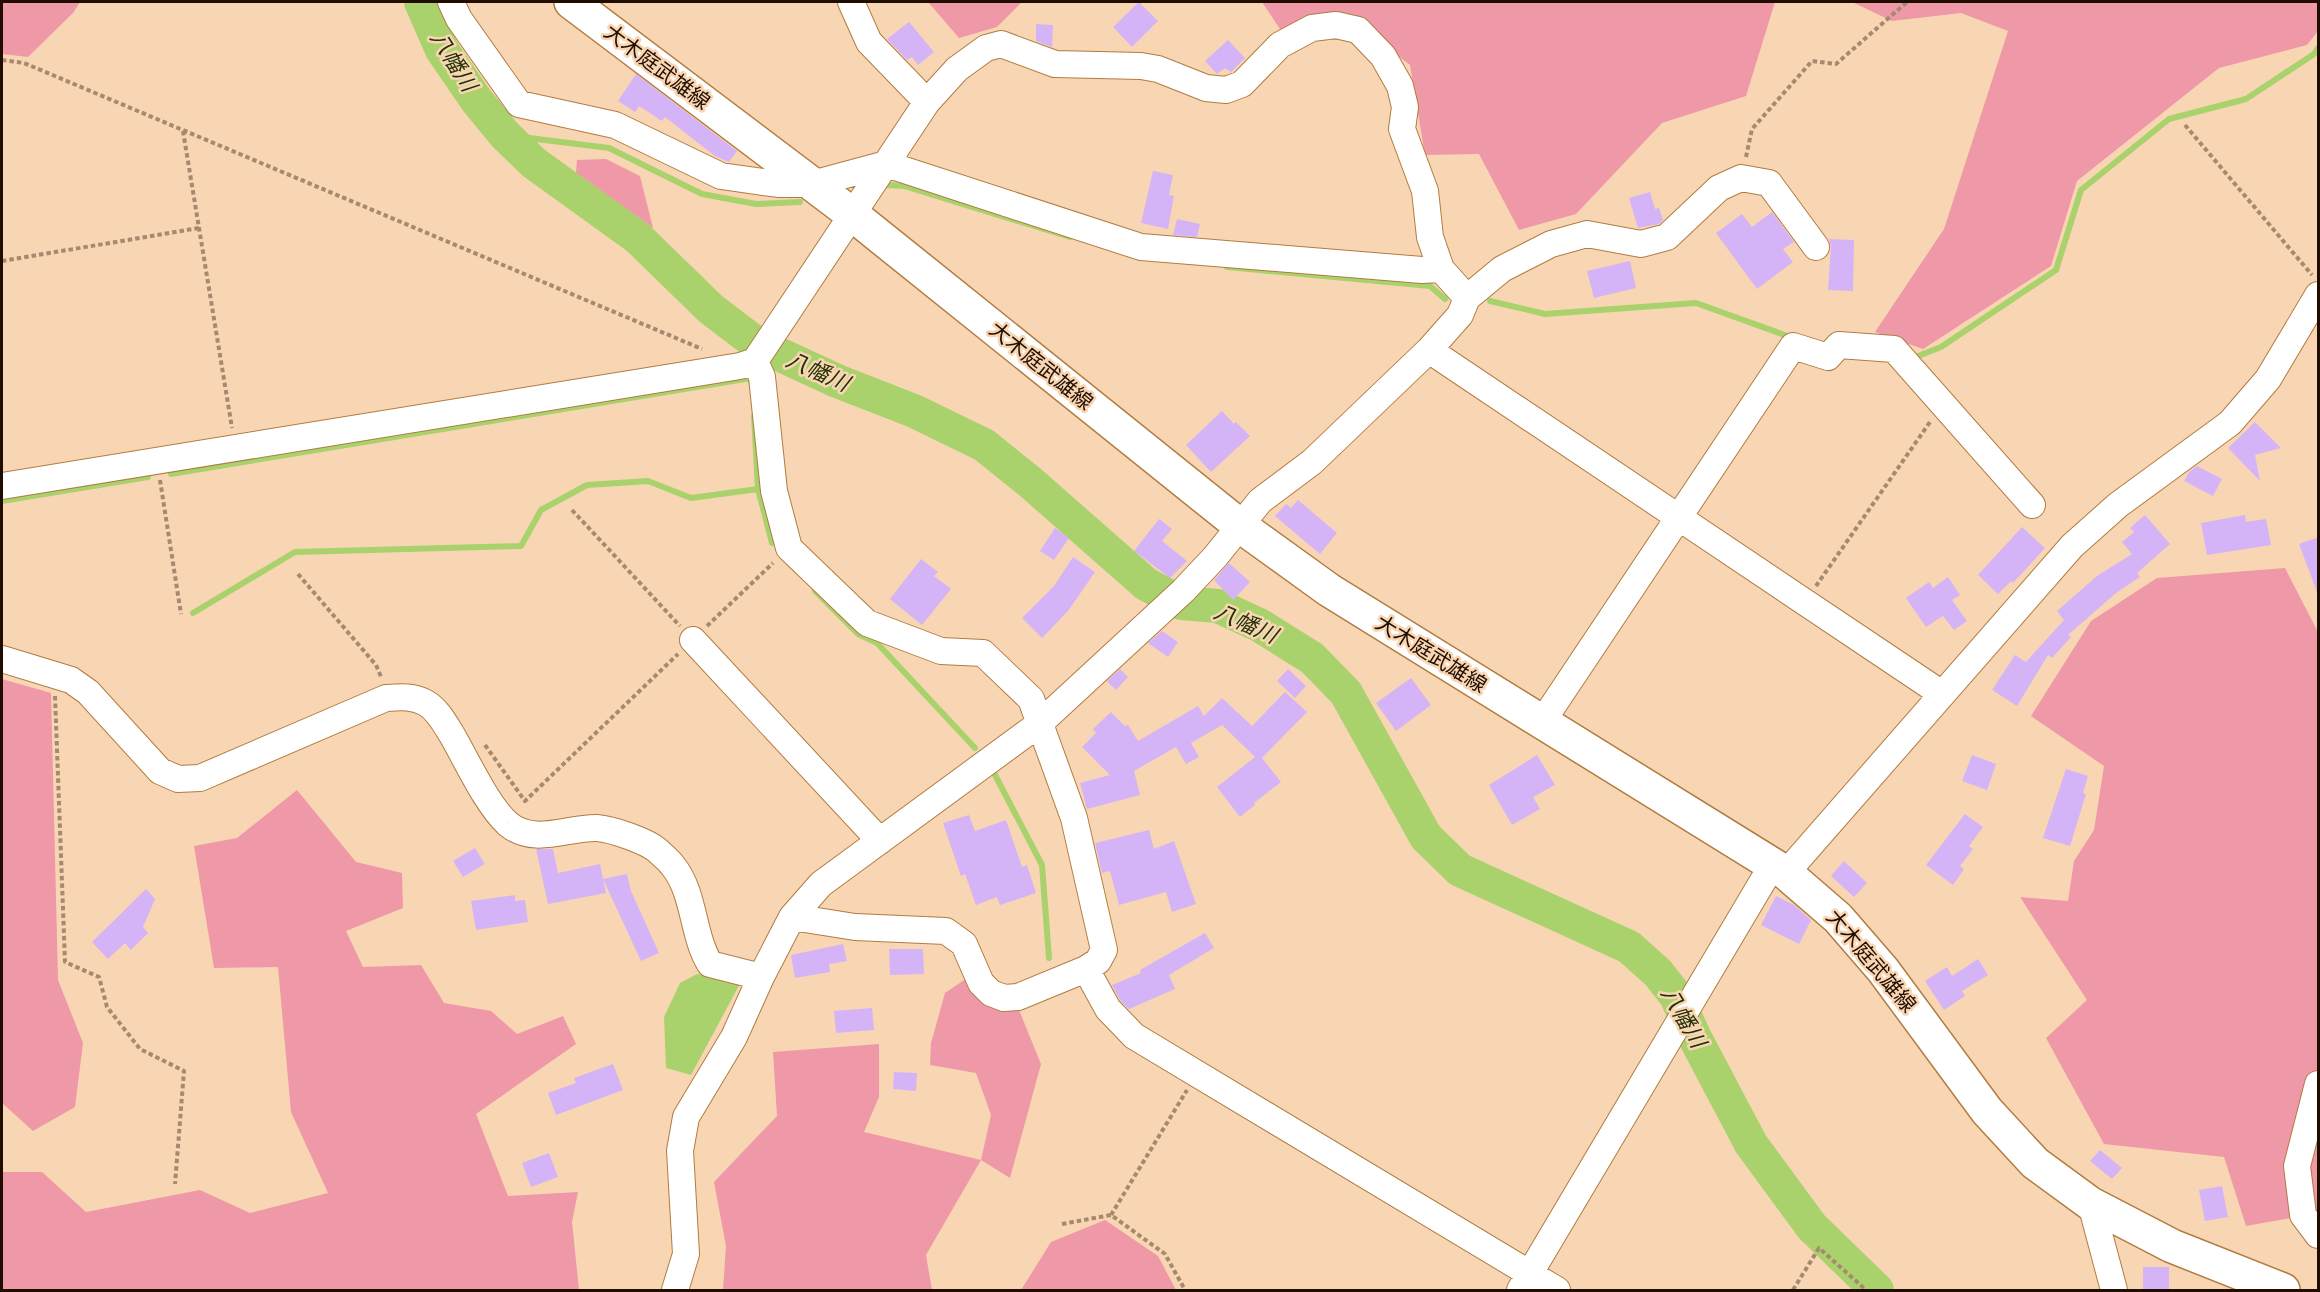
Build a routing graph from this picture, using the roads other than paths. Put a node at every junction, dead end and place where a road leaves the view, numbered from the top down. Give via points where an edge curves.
1 (451, 2) edge
2 (571, 2) edge
3 (851, 2) edge
4 (927, 102) junction
5 (886, 164) junction
6 (812, 184) junction
7 (853, 215) junction
8 (1816, 247) dead end
9 (1441, 269) junction
10 (2319, 295) edge
11 (1467, 298) junction
12 (1429, 350) junction
13 (748, 363) junction
14 (2, 486) edge
15 (2032, 505) dead end
16 (1679, 517) junction
17 (1239, 525) junction
18 (693, 640) road end
19 (2, 659) edge
20 (1942, 694) junction
21 (1542, 722) junction
22 (1039, 724) junction
23 (880, 841) junction
24 (1780, 868) junction
25 (792, 917) junction
26 (1086, 969) junction
27 (761, 976) junction
28 (2319, 1084) edge
29 (2091, 1204) junction
30 (2319, 1235) edge
31 (1524, 1282) edge
32 (675, 1290) edge
33 (1557, 1290) edge
34 (2114, 1290) edge
35 (2283, 1290) edge

1 - 6 street via 519,104 615,125 722,176 778,184
2 - 6 main road, 大木庭武雄線
3 - 4 street via 869,42
4 - 5 street
4 - 9 street via 957,69 986,48 1001,44 1055,64 1141,66 1206,88 1226,90 1242,84 1280,45 1312,28 1336,25 1358,30 1383,56 1400,86 1405,107 1402,129 1425,191 1430,237
5 - 6 street
5 - 7 street
5 - 9 street via 1141,247
6 - 7 main road, 大木庭武雄線
7 - 13 street
7 - 17 main road, 大木庭武雄線
8 - 11 street via 1769,183 1741,178 1719,188 1667,237 1641,244 1587,234 1551,244 1502,269
9 - 11 street
10 - 20 street via 2268,379 2230,423 2118,505 2072,546
11 - 12 street via 1460,315
12 - 16 street
12 - 17 street via 1312,462 1260,501
13 - 14 street
13 - 22 street via 762,377 774,491 789,548 867,623 941,651 982,652 1031,699
15 - 16 street via 1894,349 1839,345 1828,357 1793,346
16 - 20 street
16 - 21 street
17 - 21 main road, 大木庭武雄線 via 1329,590
17 - 22 street via 1174,599
18 - 23 street
19 - 27 street via 71,680 88,692 160,771 178,779 200,778 386,698 406,696 428,704 443,720 497,813 510,826 531,834 597,828 654,848 674,867 686,891 702,951 710,964
20 - 24 street
21 - 24 main road, 大木庭武雄線
22 - 23 street
22 - 26 street via 1074,818 1104,950 1098,961
23 - 25 street via 821,884
24 - 29 main road, 大木庭武雄線 via 1838,918 1883,970 1987,1111 2035,1163
24 - 31 street via 1691,1002
25 - 26 street via 855,927 946,931 964,944 981,983 1004,998 1018,997
25 - 27 street
26 - 31 street via 1108,1009 1134,1036
27 - 32 street via 734,1037 686,1118 680,1151 686,1254
28 - 30 street via 2296,1166 2303,1215
29 - 34 street
29 - 35 main road, 大木庭武雄線 via 2172,1246
31 - 33 street

